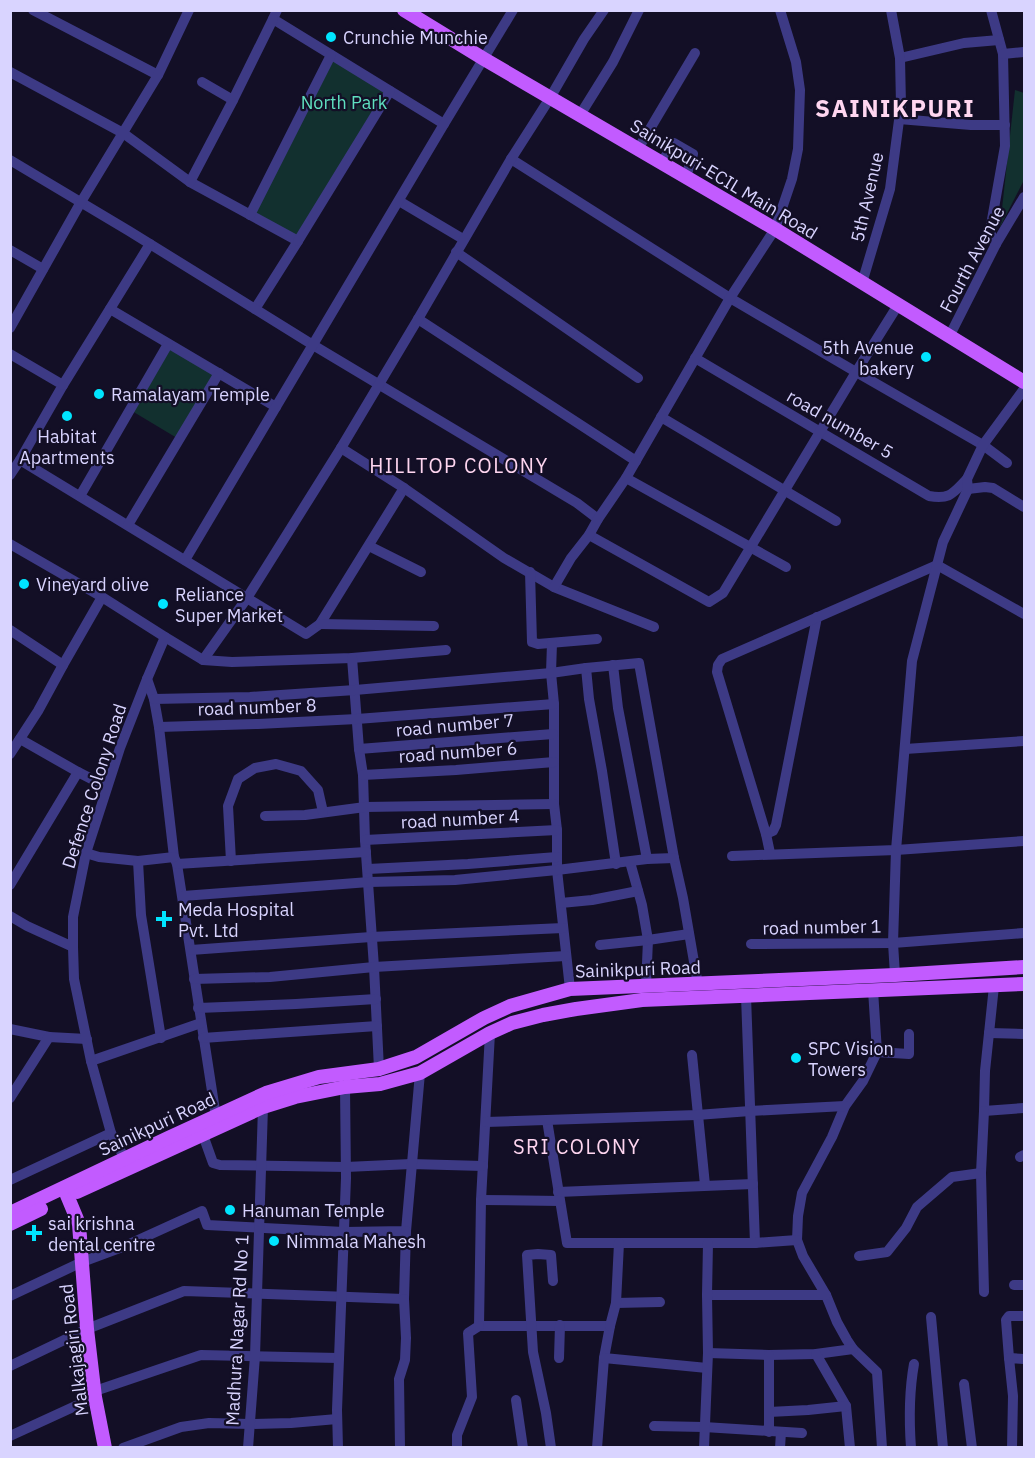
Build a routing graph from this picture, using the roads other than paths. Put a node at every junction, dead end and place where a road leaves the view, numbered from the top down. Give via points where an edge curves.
1 (33, 10) edge
2 (189, 10) edge
3 (404, 10) edge
4 (513, 10) edge
5 (604, 10) edge
6 (639, 10) edge
7 (780, 10) edge
8 (891, 10) edge
9 (991, 10) edge
10 (275, 15) edge
11 (999, 40) junction
12 (695, 52) dead end
13 (1024, 52) edge
14 (1003, 54) junction
15 (331, 55) junction
16 (900, 58) junction
17 (484, 59) junction
18 (10, 72) edge
19 (158, 75) junction
20 (202, 82) dead end
21 (390, 91) junction
22 (550, 98) junction
23 (233, 100) junction
24 (580, 115) junction
25 (899, 119) junction
26 (444, 124) junction
27 (1005, 125) junction
28 (123, 133) junction
29 (639, 149) junction
30 (511, 159) junction
31 (10, 160) edge
32 (662, 162) junction
33 (686, 177) junction
34 (190, 182) junction
35 (1024, 197) edge
36 (399, 201) junction
37 (81, 202) junction
38 (250, 215) junction
39 (775, 229) junction
40 (463, 239) junction
41 (298, 241) junction
42 (150, 244) junction
43 (996, 244) junction
44 (10, 250) edge
45 (456, 252) junction
46 (43, 268) junction
47 (862, 283) junction
48 (730, 298) junction
49 (898, 306) junction
50 (110, 309) junction
51 (255, 309) junction
52 (418, 320) junction
53 (10, 328) edge
54 (949, 337) junction
55 (168, 344) junction
56 (313, 345) junction
57 (10, 354) edge
58 (695, 358) junction
59 (856, 372) junction
60 (219, 374) junction
61 (638, 378) dead end
62 (1024, 381) edge
63 (379, 384) junction
64 (63, 385) junction
65 (1024, 389) edge
66 (276, 407) junction
67 (661, 417) junction
68 (820, 432) junction
69 (983, 445) junction
70 (340, 448) junction
71 (20, 460) junction
72 (636, 461) junction
73 (1007, 463) dead end
74 (10, 475) edge
75 (626, 478) junction
76 (968, 484) junction
77 (404, 488) junction
78 (785, 491) junction
79 (80, 496) junction
80 (1024, 507) edge
81 (598, 519) junction
82 (836, 521) dead end
83 (128, 525) junction
84 (589, 535) junction
85 (10, 544) edge
86 (369, 546) junction
87 (750, 548) junction
88 (185, 561) junction
89 (937, 565) junction
90 (786, 567) dead end
91 (421, 572) dead end
92 (530, 572) junction
93 (554, 587) junction
94 (102, 597) junction
95 (247, 598) junction
96 (1024, 614) edge
97 (817, 617) junction
98 (320, 624) junction
99 (434, 626) dead end
100 (654, 627) dead end
101 (10, 630) edge
102 (165, 638) junction
103 (597, 639) dead end
104 (552, 643) junction
105 (446, 650) dead end
106 (352, 658) junction
107 (203, 660) junction
108 (63, 665) junction
109 (613, 665) junction
110 (586, 668) junction
111 (551, 674) junction
112 (147, 679) junction
113 (355, 690) junction
114 (154, 699) junction
115 (554, 704) junction
116 (357, 719) junction
117 (159, 727) junction
118 (553, 734) junction
119 (20, 739) junction
120 (1024, 741) edge
121 (359, 749) junction
122 (905, 749) junction
123 (10, 754) edge
124 (554, 762) junction
125 (78, 772) junction
126 (363, 775) junction
127 (107, 787) junction
128 (554, 804) junction
129 (365, 807) junction
130 (323, 812) junction
131 (265, 816) dead end
132 (557, 830) junction
133 (766, 834) junction
134 (365, 840) junction
135 (1024, 841) edge
136 (896, 850) junction
137 (366, 852) junction
138 (86, 853) junction
139 (770, 853) junction
140 (732, 855) dead end
141 (557, 857) junction
142 (674, 858) junction
143 (647, 859) junction
144 (176, 860) junction
145 (138, 861) junction
146 (231, 861) junction
147 (630, 862) junction
148 (616, 864) junction
149 (368, 870) junction
150 (557, 870) junction
151 (369, 882) junction
152 (10, 885) edge
153 (638, 891) junction
154 (183, 896) junction
155 (561, 903) junction
156 (10, 916) edge
157 (563, 928) junction
158 (689, 933) junction
159 (1024, 933) edge
160 (371, 937) junction
161 (648, 940) junction
162 (893, 943) junction
163 (752, 944) dead end
164 (600, 945) dead end
165 (73, 947) junction
166 (191, 950) junction
167 (566, 956) junction
168 (374, 967) junction
169 (1024, 967) edge
170 (895, 975) junction
171 (194, 979) junction
172 (1024, 984) edge
173 (698, 985) junction
174 (646, 986) junction
175 (994, 986) junction
176 (570, 989) junction
177 (873, 990) junction
178 (746, 996) junction
179 (376, 999) junction
180 (198, 1008) junction
181 (201, 1023) junction
182 (377, 1026) junction
183 (470, 1026) junction
184 (10, 1029) edge
185 (988, 1033) junction
186 (456, 1034) junction
187 (909, 1034) dead end
188 (1024, 1034) edge
189 (49, 1036) junction
190 (484, 1036) junction
191 (161, 1038) junction
192 (203, 1038) junction
193 (87, 1039) junction
194 (464, 1047) junction
195 (877, 1052) junction
196 (692, 1055) dead end
197 (92, 1061) junction
198 (379, 1070) junction
199 (420, 1073) junction
200 (345, 1087) junction
201 (10, 1098) edge
202 (845, 1106) junction
203 (263, 1107) junction
204 (1024, 1108) edge
205 (750, 1110) junction
206 (984, 1110) junction
207 (697, 1115) junction
208 (216, 1117) junction
209 (547, 1120) junction
210 (486, 1122) junction
211 (111, 1133) junction
212 (203, 1135) junction
213 (125, 1159) junction
214 (411, 1164) junction
215 (261, 1166) junction
216 (483, 1166) junction
217 (346, 1167) junction
218 (981, 1173) junction
219 (10, 1180) edge
220 (753, 1184) junction
221 (705, 1185) junction
222 (61, 1194) junction
223 (559, 1196) junction
224 (481, 1200) junction
225 (10, 1213) edge
226 (10, 1224) edge
227 (259, 1227) junction
228 (406, 1231) junction
229 (344, 1232) junction
230 (797, 1240) junction
231 (619, 1242) junction
232 (755, 1242) junction
233 (708, 1243) junction
234 (81, 1255) junction
235 (859, 1256) dead end
236 (553, 1281) dead end
237 (984, 1292) dead end
238 (257, 1294) junction
239 (707, 1295) junction
240 (826, 1295) junction
241 (10, 1296) edge
242 (342, 1296) junction
243 (404, 1299) junction
244 (660, 1302) dead end
245 (616, 1303) junction
246 (1024, 1316) edge
247 (931, 1317) dead end
248 (560, 1325) junction
249 (479, 1326) junction
250 (531, 1326) junction
251 (610, 1326) junction
252 (87, 1329) junction
253 (853, 1349) junction
254 (708, 1353) junction
255 (816, 1354) junction
256 (769, 1355) junction
257 (255, 1356) junction
258 (339, 1358) junction
259 (559, 1358) dead end
260 (604, 1358) junction
261 (1009, 1358) junction
262 (1024, 1359) edge
263 (914, 1364) dead end
264 (10, 1366) edge
265 (707, 1368) junction
266 (964, 1384) dead end
267 (95, 1394) junction
268 (1013, 1396) junction
269 (1024, 1398) edge
270 (516, 1400) dead end
271 (846, 1406) junction
272 (769, 1412) junction
273 (338, 1419) junction
274 (250, 1424) junction
275 (654, 1426) dead end
276 (704, 1427) junction
277 (769, 1432) junction
278 (781, 1432) junction
279 (802, 1433) dead end
280 (10, 1436) edge
281 (105, 1448) edge
282 (123, 1448) edge
283 (248, 1448) edge
284 (338, 1448) edge
285 (400, 1448) edge
286 (457, 1448) edge
287 (523, 1448) edge
288 (551, 1448) edge
289 (597, 1448) edge
290 (704, 1448) edge
291 (780, 1448) edge
292 (850, 1448) edge
293 (882, 1448) edge
294 (912, 1448) edge
295 (943, 1448) edge
296 (972, 1448) edge
297 (1012, 1448) edge

1 - 19 street
2 - 19 street
3 - 17 main road, Sainikpuri-ECIL Main Road
4 - 17 street
5 - 22 street
6 - 24 street
7 - 39 street via 800,90 798,149
8 - 16 street, 5th Avenue
9 - 11 street
10 - 15 street
10 - 23 street
11 - 14 street
11 - 16 street via 964,43
12 - 29 street
13 - 14 street
14 - 27 street
15 - 21 street
15 - 38 street
16 - 25 street, 5th Avenue
17 - 22 main road, Sainikpuri-ECIL Main Road
17 - 26 street
18 - 28 street
19 - 28 street
20 - 23 street
21 - 26 street
21 - 41 street
22 - 24 main road, Sainikpuri-ECIL Main Road
22 - 30 street
23 - 34 street
24 - 29 main road, Sainikpuri-ECIL Main Road
25 - 27 street
25 - 47 street, 5th Avenue via 890,189
26 - 36 street
27 - 43 street via 991,225 991,238
28 - 34 street
28 - 37 street
29 - 32 main road, Sainikpuri-ECIL Main Road
30 - 40 street
30 - 48 street
31 - 37 street
32 - 33 main road, Sainikpuri-ECIL Main Road
32 - 33 street via 674,143 693,154
33 - 39 main road, Sainikpuri-ECIL Main Road
34 - 38 street
35 - 43 street, Fourth Avenue
36 - 40 street
36 - 56 street
37 - 42 street
37 - 46 street
38 - 41 street
39 - 47 main road, Sainikpuri-ECIL Main Road
39 - 48 street
40 - 45 street
41 - 51 street
42 - 50 street
42 - 51 street
43 - 54 street, Fourth Avenue
44 - 46 street
45 - 52 street
45 - 61 street
46 - 53 street
47 - 49 main road, Sainikpuri-ECIL Main Road
48 - 58 street
48 - 59 street
49 - 54 main road, Sainikpuri-ECIL Main Road
49 - 59 street
50 - 55 street
50 - 64 street
51 - 56 street
52 - 63 street
52 - 72 street
54 - 62 main road, Sainikpuri-ECIL Main Road
55 - 60 street
55 - 79 street
56 - 63 street
56 - 66 street
57 - 64 street
58 - 67 street
58 - 68 street, road number 5
59 - 68 street
59 - 69 street
60 - 66 street
60 - 83 street
63 - 70 street
63 - 81 street
64 - 71 street
65 - 69 street
66 - 88 street
67 - 72 street
67 - 78 street
68 - 76 street, road number 5 via 929,496 941,498
68 - 78 street
69 - 73 street
69 - 76 street
70 - 77 street
70 - 95 street
71 - 74 street
71 - 79 street
72 - 75 street
75 - 81 street
75 - 87 street
76 - 80 street via 993,488
76 - 89 street via 942,542
77 - 86 street
77 - 92 street
78 - 82 street
78 - 87 street
79 - 83 street
81 - 84 street
83 - 88 street
84 - 87 street via 709,602 723,593
84 - 93 street
85 - 94 street
86 - 91 street
86 - 98 street
87 - 90 street
88 - 95 street
89 - 96 street
89 - 97 street
89 - 122 street via 912,662
92 - 93 street
92 - 104 street via 532,642
93 - 100 street
94 - 102 street
94 - 108 street
95 - 98 street via 306,634
95 - 107 street
97 - 133 street via 776,825
97 - 133 street via 722,659 718,665
98 - 99 street
101 - 108 street
102 - 107 street
102 - 112 street, Defence Colony Road
103 - 104 street
104 - 111 street
105 - 106 street
106 - 107 street
106 - 113 street
108 - 119 street
109 - 110 street
109 - 142 street via 639,663
109 - 143 street
110 - 111 street
110 - 148 street
111 - 113 street
111 - 115 street
112 - 114 street
112 - 127 street, Defence Colony Road
113 - 114 street
113 - 116 street
114 - 117 street
115 - 116 street, road number 8
115 - 118 street
116 - 117 street, road number 8
116 - 121 street
117 - 144 street
118 - 121 street, road number 7
118 - 124 street
119 - 123 street
119 - 125 street
120 - 122 street
121 - 126 street
122 - 136 street
124 - 126 street, road number 6
124 - 128 street
125 - 127 street
125 - 152 street
126 - 129 street
127 - 138 street, Defence Colony Road
128 - 129 street
128 - 132 street
129 - 130 street
129 - 134 street
130 - 131 street
130 - 146 street via 318,790 301,771 276,764 255,768 238,778 228,806
132 - 134 street, road number 4
132 - 141 street
133 - 139 street
134 - 137 street
135 - 136 street
136 - 139 street
136 - 162 street
137 - 146 street
137 - 149 street
138 - 145 street
138 - 165 street, Defence Colony Road via 73,917
139 - 140 street
141 - 149 street
141 - 150 street
142 - 143 street
142 - 158 street
143 - 147 street
144 - 145 street
144 - 146 street
144 - 154 street
145 - 191 street via 141,915
147 - 148 street
147 - 153 street
148 - 150 street
149 - 151 street
150 - 151 street via 455,880
150 - 155 street
151 - 154 street
151 - 160 street
153 - 155 street
153 - 161 street
154 - 166 street
155 - 157 street
156 - 165 street
157 - 160 street
157 - 167 street
158 - 161 street
158 - 173 street
159 - 162 street, road number 1
160 - 166 street
160 - 168 street
161 - 164 street
161 - 174 street
162 - 163 street, road number 1
162 - 170 street
165 - 193 street, Defence Colony Road via 74,979
166 - 171 street
167 - 168 street
167 - 176 street
168 - 171 street via 270,977
168 - 179 street
169 - 170 main road, Sainikpuri Road
170 - 173 main road, Sainikpuri Road
171 - 180 street
172 - 175 main road, Sainikpuri Road
173 - 174 main road, Sainikpuri Road
174 - 176 main road, Sainikpuri Road
175 - 177 main road, Sainikpuri Road
175 - 185 street
176 - 183 main road, Sainikpuri Road via 510,1006
177 - 178 main road, Sainikpuri Road
177 - 195 street
178 - 190 main road, Sainikpuri Road via 642,1000 576,1009 512,1023
178 - 205 street
179 - 180 street
179 - 182 street
180 - 181 street
181 - 191 street
181 - 192 street
182 - 192 street
182 - 198 street
183 - 186 main road, Sainikpuri Road
183 - 190 main road
184 - 189 street
185 - 188 street
185 - 206 street
186 - 194 main road
186 - 198 main road, Sainikpuri Road via 416,1057
187 - 195 street via 909,1054
189 - 193 street
189 - 201 street
190 - 194 main road, Sainikpuri Road
190 - 210 street
191 - 197 street
192 - 208 street
193 - 197 street, Defence Colony Road
194 - 199 main road, Sainikpuri Road
195 - 202 street
196 - 207 street
197 - 211 street, Defence Colony Road
198 - 208 main road, Sainikpuri Road via 318,1077 266,1093
199 - 200 main road, Sainikpuri Road via 380,1084
199 - 214 street
200 - 203 main road, Sainikpuri Road
200 - 217 street
202 - 205 street
202 - 230 street via 802,1193
203 - 212 main road, Sainikpuri Road
203 - 215 street, Madhura Nagar Rd No 1
204 - 206 street
205 - 207 street
205 - 220 street
206 - 218 street
207 - 209 street
207 - 221 street
208 - 213 main road, Sainikpuri Road
209 - 210 street
209 - 223 street
210 - 216 street
211 - 213 street, Defence Colony Road
211 - 219 street
212 - 215 street via 213,1163
212 - 222 main road, Sainikpuri Road
213 - 222 main road, Sainikpuri Road
214 - 216 street
214 - 217 street
214 - 228 street
215 - 217 street
215 - 227 street, Madhura Nagar Rd No 1
216 - 224 street
217 - 229 street
218 - 235 street via 952,1177 917,1207 887,1252
218 - 237 street
220 - 221 street
220 - 232 street
221 - 223 street
222 - 225 main road, Sainikpuri Road
222 - 226 main road, Sainikpuri Road
222 - 234 main road, Malkajagiri Road
223 - 224 street
223 - 231 street via 567,1242
224 - 249 street
227 - 229 street
227 - 234 street via 207,1226 202,1211 125,1246
227 - 238 street, Madhura Nagar Rd No 1
228 - 229 street
228 - 243 street
229 - 242 street
230 - 232 street
230 - 240 street
231 - 233 street
231 - 245 street
232 - 233 street
233 - 239 street
234 - 241 street
234 - 252 main road, Malkajagiri Road
236 - 250 street via 551,1255 527,1255
238 - 242 street
238 - 252 street via 184,1291
238 - 257 street, Madhura Nagar Rd No 1
239 - 240 street
239 - 254 street
240 - 253 street
242 - 243 street
242 - 258 street
243 - 285 street via 406,1338 399,1379
244 - 245 street
245 - 251 street
246 - 261 street via 1009,1316 1006,1320
247 - 295 street
248 - 250 street
248 - 251 street
248 - 259 street
249 - 250 street
249 - 286 street via 468,1333 472,1396 457,1435
250 - 288 street
251 - 260 street
252 - 264 street
252 - 267 main road, Malkajagiri Road
253 - 255 street
253 - 293 street via 878,1375
254 - 256 street
254 - 265 street
255 - 256 street
255 - 271 street
256 - 272 street
257 - 258 street
257 - 267 street via 201,1355
257 - 274 street, Madhura Nagar Rd No 1
258 - 273 street
260 - 265 street
260 - 289 street
261 - 262 street
261 - 268 street
263 - 294 street
265 - 276 street
266 - 296 street
267 - 280 street
267 - 281 main road, Malkajagiri Road
268 - 269 street
268 - 297 street
270 - 287 street
271 - 272 street
271 - 292 street
272 - 277 street
273 - 274 street
273 - 284 street
274 - 282 street via 181,1427
274 - 283 street, Madhura Nagar Rd No 1
275 - 276 street
276 - 277 street
276 - 290 street
277 - 278 street
278 - 279 street
278 - 291 street

